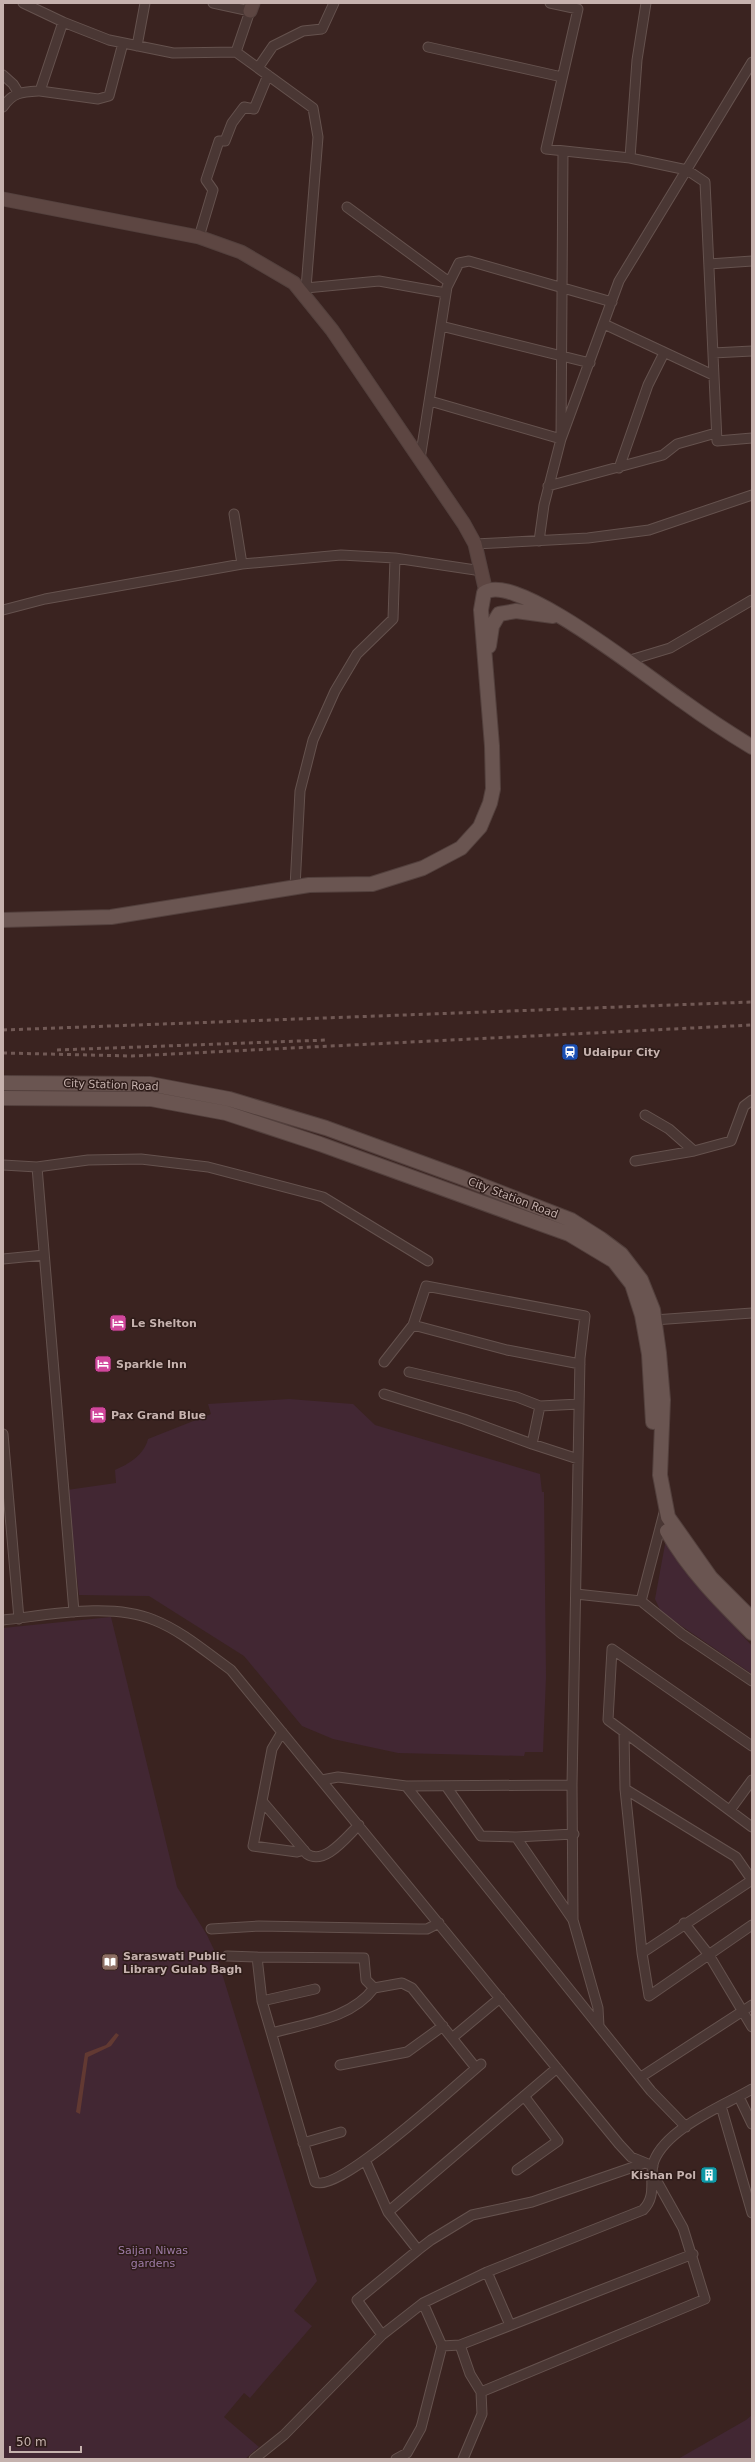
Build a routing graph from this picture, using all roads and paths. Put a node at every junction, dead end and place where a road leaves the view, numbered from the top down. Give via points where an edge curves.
1 (24, 3) edge
2 (145, 3) edge
3 (213, 3) edge
4 (334, 3) edge
5 (550, 3) edge
6 (646, 3) edge
7 (252, 7) edge
8 (63, 22) junction
9 (123, 43) junction
10 (137, 46) junction
11 (428, 46) dead end
12 (236, 52) junction
13 (752, 62) edge
14 (258, 68) junction
15 (3, 75) edge
16 (268, 75) junction
17 (562, 77) junction
18 (749, 77) edge
19 (40, 91) junction
20 (18, 92) junction
21 (3, 107) edge
22 (562, 150) junction
23 (630, 158) junction
24 (687, 170) junction
25 (3, 199) edge
26 (347, 207) dead end
27 (199, 237) junction
28 (752, 260) edge
29 (709, 264) junction
30 (449, 282) junction
31 (562, 287) junction
32 (304, 290) junction
33 (446, 293) junction
34 (612, 302) junction
35 (604, 324) junction
36 (441, 326) junction
37 (752, 351) edge
38 (664, 353) junction
39 (713, 353) junction
40 (561, 356) junction
41 (590, 363) junction
42 (713, 375) junction
43 (430, 401) junction
44 (716, 433) junction
45 (752, 438) edge
46 (561, 439) junction
47 (420, 460) junction
48 (619, 468) junction
49 (548, 486) junction
50 (752, 495) edge
51 (234, 514) dead end
52 (539, 541) junction
53 (475, 544) junction
54 (395, 558) junction
55 (242, 564) junction
56 (482, 571) junction
57 (486, 592) junction
58 (752, 600) edge
59 (3, 610) edge
60 (499, 614) junction
61 (562, 618) junction
62 (627, 661) junction
63 (485, 668) junction
64 (752, 747) edge
65 (295, 887) junction
66 (3, 920) edge
67 (3, 1083) edge
68 (3, 1098) edge
69 (752, 1100) edge
70 (645, 1115) dead end
71 (694, 1151) junction
72 (635, 1161) dead end
73 (3, 1165) edge
74 (37, 1167) junction
75 (44, 1256) junction
76 (3, 1259) edge
77 (428, 1261) dead end
78 (752, 1313) edge
79 (654, 1320) junction
80 (413, 1325) junction
81 (384, 1362) dead end
82 (580, 1364) junction
83 (408, 1372) dead end
84 (384, 1394) dead end
85 (579, 1404) junction
86 (540, 1406) junction
87 (3, 1434) edge
88 (532, 1444) junction
89 (578, 1458) junction
90 (5, 1496) edge
91 (666, 1505) junction
92 (662, 1520) junction
93 (576, 1594) junction
94 (641, 1601) junction
95 (74, 1612) junction
96 (19, 1619) junction
97 (752, 1619) edge
98 (3, 1620) edge
99 (752, 1633) edge
100 (752, 1681) edge
101 (282, 1732) junction
102 (624, 1732) junction
103 (752, 1746) edge
104 (322, 1780) junction
105 (752, 1780) edge
106 (406, 1786) junction
107 (446, 1786) junction
108 (572, 1786) junction
109 (625, 1789) junction
110 (262, 1801) junction
111 (730, 1810) junction
112 (359, 1825) junction
113 (752, 1827) edge
114 (574, 1834) junction
115 (516, 1837) junction
116 (304, 1850) junction
117 (752, 1880) edge
118 (573, 1920) junction
119 (439, 1923) junction
120 (684, 1923) junction
121 (752, 1925) edge
122 (211, 1929) dead end
123 (642, 1953) junction
124 (709, 1955) junction
125 (227, 1956) dead end
126 (257, 1957) junction
127 (374, 1988) junction
128 (315, 1989) dead end
129 (500, 1998) junction
130 (262, 2001) junction
131 (752, 2005) edge
132 (744, 2010) junction
133 (443, 2026) junction
134 (599, 2026) junction
135 (752, 2027) edge
136 (272, 2033) junction
137 (452, 2038) junction
138 (340, 2065) dead end
139 (557, 2068) junction
140 (641, 2077) junction
141 (752, 2089) edge
142 (524, 2096) junction
143 (739, 2097) junction
144 (721, 2106) junction
145 (752, 2124) edge
146 (686, 2127) junction
147 (341, 2132) dead end
148 (303, 2143) junction
149 (366, 2162) junction
150 (642, 2164) junction
151 (517, 2170) dead end
152 (653, 2170) junction
153 (388, 2212) junction
154 (752, 2213) edge
155 (418, 2250) junction
156 (692, 2254) junction
157 (487, 2272) junction
158 (423, 2303) junction
159 (510, 2325) junction
160 (382, 2335) junction
161 (460, 2345) junction
162 (442, 2346) junction
163 (482, 2392) junction
164 (410, 2456) edge
165 (254, 2459) edge
166 (396, 2459) edge
167 (464, 2459) edge

1 - 8 street
2 - 10 street
3 - 7 street
4 - 14 street via 322,29 303,31 273,46
5 - 17 street via 578,9
6 - 23 street via 637,60
7 - 12 street
8 - 9 street
8 - 19 street
9 - 10 street
9 - 19 street via 109,96 98,99
10 - 12 street via 173,53
11 - 17 street
12 - 14 street
13 - 18 street
14 - 16 street
15 - 20 street via 14,84
16 - 27 street via 254,109 244,107 232,123 225,141 219,141 206,180 213,190
16 - 32 street via 313,108 318,137
17 - 22 street via 546,148
18 - 24 street
19 - 20 street
20 - 21 street via 9,98
22 - 23 street
22 - 31 street
23 - 24 street
24 - 29 street via 705,182
24 - 34 street via 619,281
25 - 27 street
26 - 30 street
27 - 32 street via 241,252
28 - 29 street
29 - 39 street
30 - 31 street via 456,265 465,260
30 - 33 street
31 - 34 street
31 - 40 street
32 - 33 street via 379,281
32 - 47 street
33 - 36 street
34 - 35 street
35 - 38 street
35 - 41 street
36 - 40 street
36 - 43 street
37 - 39 street
38 - 42 street
38 - 48 street via 648,385
39 - 42 street
40 - 41 street
40 - 46 street
41 - 46 street
42 - 44 street
43 - 46 street
43 - 47 street
44 - 45 street via 717,440
44 - 48 street via 677,444 663,455
46 - 49 street
47 - 53 street
48 - 49 street
49 - 52 street
50 - 52 street via 649,530
51 - 55 street
52 - 53 street
53 - 56 street
54 - 55 street via 341,555
54 - 56 street
54 - 65 street via 393,619 357,654 335,691 313,740 300,791
55 - 59 street via 45,599
56 - 57 street
57 - 60 main road via 493,592 500,597 503,605
57 - 61 main road via 498,589 518,594
57 - 63 main road via 482,597 481,610
58 - 62 street via 670,648
60 - 61 main road via 526,612
60 - 63 main road via 491,631
61 - 62 main road
62 - 64 main road
63 - 65 main road via 493,789 485,816 472,838 445,858 390,880 372,884
65 - 66 main road via 111,918
67 - 79 main road, City Station Road via 150,1084 229,1099 333,1130 571,1220 621,1254 641,1280
68 - 92 main road, City Station Road via 151,1098 226,1113 320,1144 569,1234 597,1250 614,1261 632,1284 642,1315 650,1354 653,1479
69 - 71 street via 744,1106 731,1141
70 - 71 street via 670,1129
71 - 72 street
73 - 74 street
74 - 75 street
74 - 77 street via 88,1160 141,1159 208,1167 324,1197
75 - 76 street
75 - 95 street
78 - 79 street
79 - 91 main road, City Station Road via 663,1400 660,1475
80 - 81 street
80 - 82 street via 507,1350
80 - 82 street via 426,1286 585,1316
82 - 85 street
83 - 86 street via 517,1397
84 - 88 street
85 - 86 street
85 - 89 street
86 - 88 street
87 - 90 street
88 - 89 street
89 - 93 street
90 - 96 street
91 - 92 street
91 - 97 main road, City Station Road via 668,1517 711,1578
92 - 94 street
92 - 99 main road, City Station Road via 677,1549 704,1584
93 - 94 street
93 - 108 street
94 - 100 street via 682,1634
95 - 96 street
95 - 101 street via 134,1615 154,1620 171,1629 231,1670
96 - 98 street
101 - 104 street
101 - 110 street via 272,1749
102 - 103 street via 608,1720 612,1649
102 - 109 street
102 - 111 street
104 - 106 street via 338,1777
104 - 112 street
105 - 111 street
106 - 107 street
106 - 134 street
107 - 108 street
107 - 115 street via 481,1836
108 - 114 street
109 - 117 street via 736,1857
109 - 123 street
110 - 116 street
110 - 116 street via 253,1846 297,1852
111 - 113 street
112 - 116 street via 324,1856 311,1856
112 - 119 street
114 - 115 street
114 - 118 street
115 - 118 street
117 - 120 street
118 - 134 street via 598,2008
119 - 122 street via 419,1930 259,1926
119 - 129 street
120 - 123 street
120 - 124 street
121 - 124 street
123 - 124 street via 649,1996
124 - 132 street
125 - 126 street
126 - 127 street via 364,1958 366,1980
126 - 130 street
127 - 133 street via 408,1984
127 - 136 street via 366,1999 350,2010
128 - 130 street
129 - 137 street
129 - 139 street
130 - 136 street
131 - 132 street
132 - 135 street
132 - 140 street
133 - 137 street
133 - 138 street via 407,2052
134 - 140 street
136 - 148 street
137 - 149 street via 479,2066
139 - 142 street
139 - 150 street via 631,2157
140 - 146 street
141 - 143 street
142 - 151 street via 558,2140
142 - 153 street
143 - 144 street
143 - 145 street
144 - 146 street
144 - 154 street
146 - 152 street via 664,2146
147 - 148 street
148 - 149 street via 313,2180 318,2184
149 - 153 street
150 - 152 street
150 - 155 street via 532,2202 472,2215
152 - 156 street via 683,2228
152 - 157 street via 650,2201 638,2214
153 - 155 street
155 - 160 street via 357,2300
156 - 159 street
156 - 163 street via 705,2299
157 - 158 street
157 - 159 street
158 - 160 street
158 - 162 street
159 - 161 street
160 - 165 street via 284,2435
161 - 162 street
161 - 163 street via 470,2374
162 - 164 street via 421,2428
163 - 167 street via 482,2414
164 - 166 street

